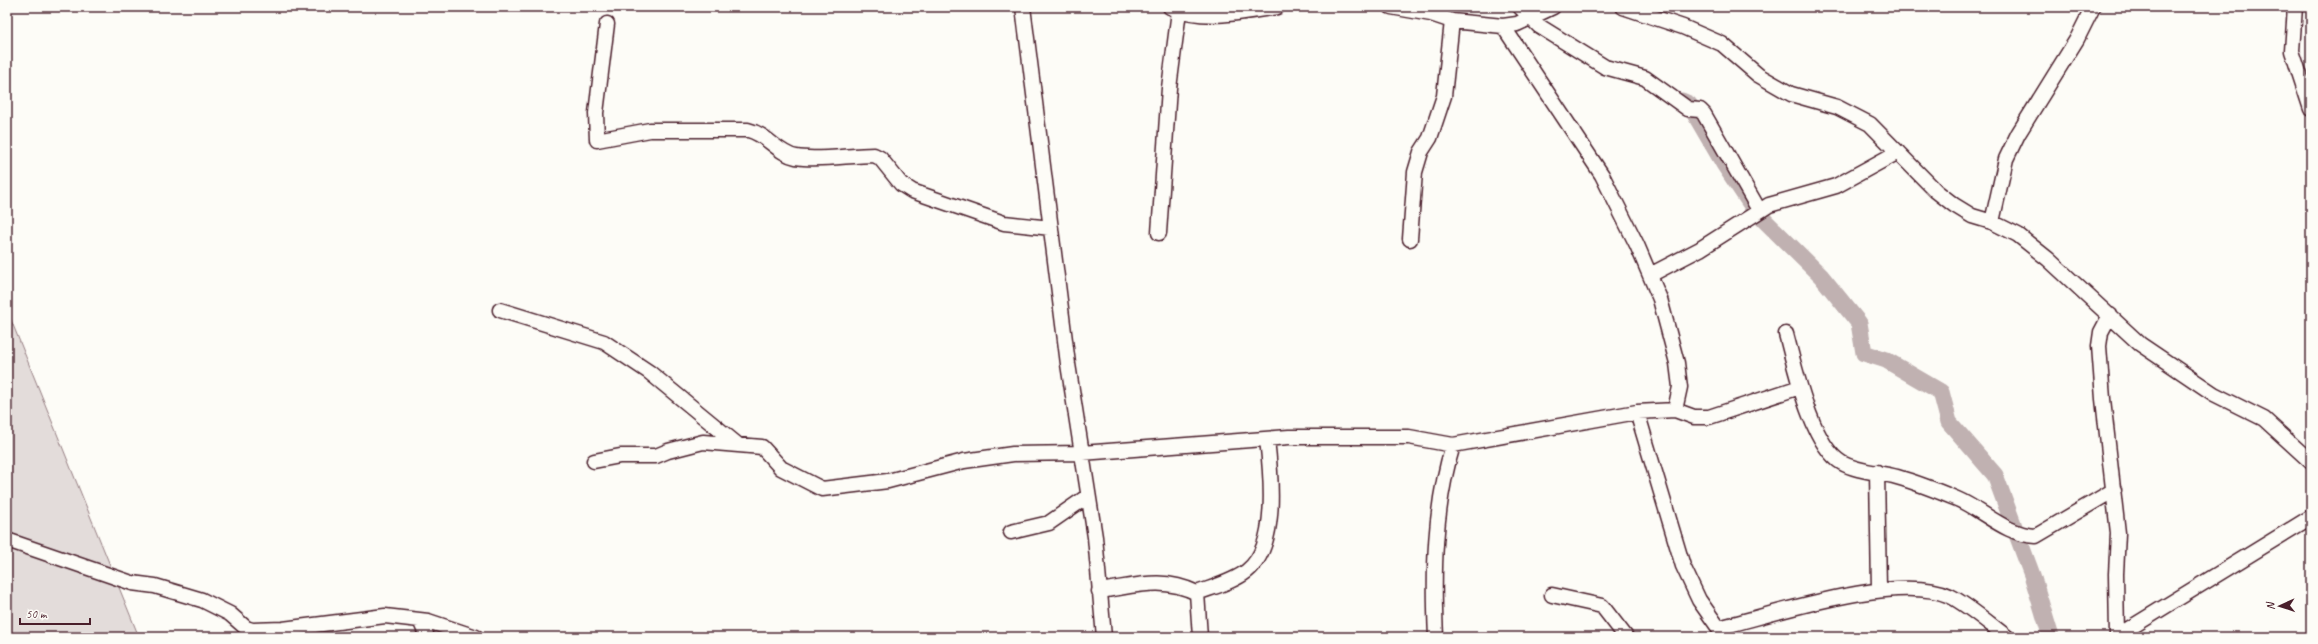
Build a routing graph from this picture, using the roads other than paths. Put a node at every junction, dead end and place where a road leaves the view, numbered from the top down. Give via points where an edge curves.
1 (1023, 7) edge
2 (1277, 7) edge
3 (1391, 7) edge
4 (1520, 7) edge
5 (1554, 7) edge
6 (1623, 7) edge
7 (2093, 7) edge
8 (2295, 7) edge
9 (1174, 9) edge
10 (1222, 11) edge
11 (1530, 17) junction
12 (1452, 21) junction
13 (608, 24) dead end
14 (1503, 26) junction
15 (2311, 109) edge
16 (1898, 152) junction
17 (1759, 210) junction
18 (1992, 222) junction
19 (1051, 228) junction
20 (1160, 233) dead end
21 (1410, 239) dead end
22 (1650, 275) junction
23 (500, 310) dead end
24 (2110, 315) junction
25 (1786, 334) dead end
26 (1800, 387) junction
27 (1675, 410) junction
28 (1637, 412) junction
29 (1267, 439) junction
30 (738, 445) junction
31 (1453, 445) junction
32 (1082, 453) junction
33 (594, 461) dead end
34 (2311, 462) edge
35 (1877, 472) junction
36 (2114, 490) junction
37 (1088, 496) junction
38 (2311, 516) edge
39 (1011, 532) dead end
40 (7, 540) edge
41 (1878, 589) junction
42 (1099, 591) junction
43 (1197, 593) junction
44 (1552, 595) dead end
45 (420, 620) junction
46 (1721, 632) edge
47 (426, 637) edge
48 (476, 637) edge
49 (1104, 637) edge
50 (1200, 637) edge
51 (1436, 637) edge
52 (1626, 637) edge
53 (2007, 637) edge
54 (2117, 637) edge

1 - 19 street
2 - 10 street
3 - 12 street via 1431,14
4 - 11 street
5 - 11 street
6 - 16 street via 1683,27 1722,44 1758,75 1791,94 1837,107 1861,118
7 - 18 street via 2018,134 2006,159
8 - 15 street via 2292,51
9 - 10 street
9 - 20 street
11 - 14 street via 1516,24
11 - 17 street via 1539,26 1605,67 1645,78 1688,109 1700,110
12 - 14 street
12 - 21 street via 1444,96 1415,172
13 - 19 street via 596,113 597,140 650,130 748,130 760,133 796,157 874,156 880,158 901,184 912,192 1004,223
14 - 22 street via 1602,175
16 - 17 street via 1836,186 1782,200
16 - 18 street via 1936,191 1954,205 1972,216
17 - 22 street via 1700,249
18 - 24 street via 2018,235
19 - 32 street
22 - 27 street via 1660,299 1677,363 1680,386
23 - 30 street via 604,342 649,372
24 - 34 street via 2140,344 2214,394 2264,419
24 - 36 street via 2101,332 2099,346
25 - 26 street
26 - 27 street via 1709,417 1694,417
26 - 35 street via 1812,421 1835,458 1847,465
27 - 28 street
28 - 31 street
28 - 46 street via 1683,566 1699,600
29 - 31 street via 1409,437
29 - 32 street
29 - 43 street via 1272,481 1270,512 1264,545 1258,559 1248,571
30 - 32 street via 762,447 781,468 822,490 888,481 964,461
30 - 33 street via 703,442 656,456 620,456
31 - 51 street via 1442,488 1436,551
32 - 37 street
35 - 36 street via 1898,477 1959,500 2030,536 2036,536
35 - 41 street
36 - 54 street via 2118,533
37 - 39 street via 1049,522
37 - 42 street
38 - 54 street
40 - 45 street via 132,583 155,586 202,600 230,614 252,630 283,629 385,616
41 - 46 street
41 - 53 street via 1933,590 1951,597
42 - 43 street via 1166,582
42 - 49 street
43 - 50 street
44 - 52 street via 1602,606
45 - 47 street
45 - 48 street

